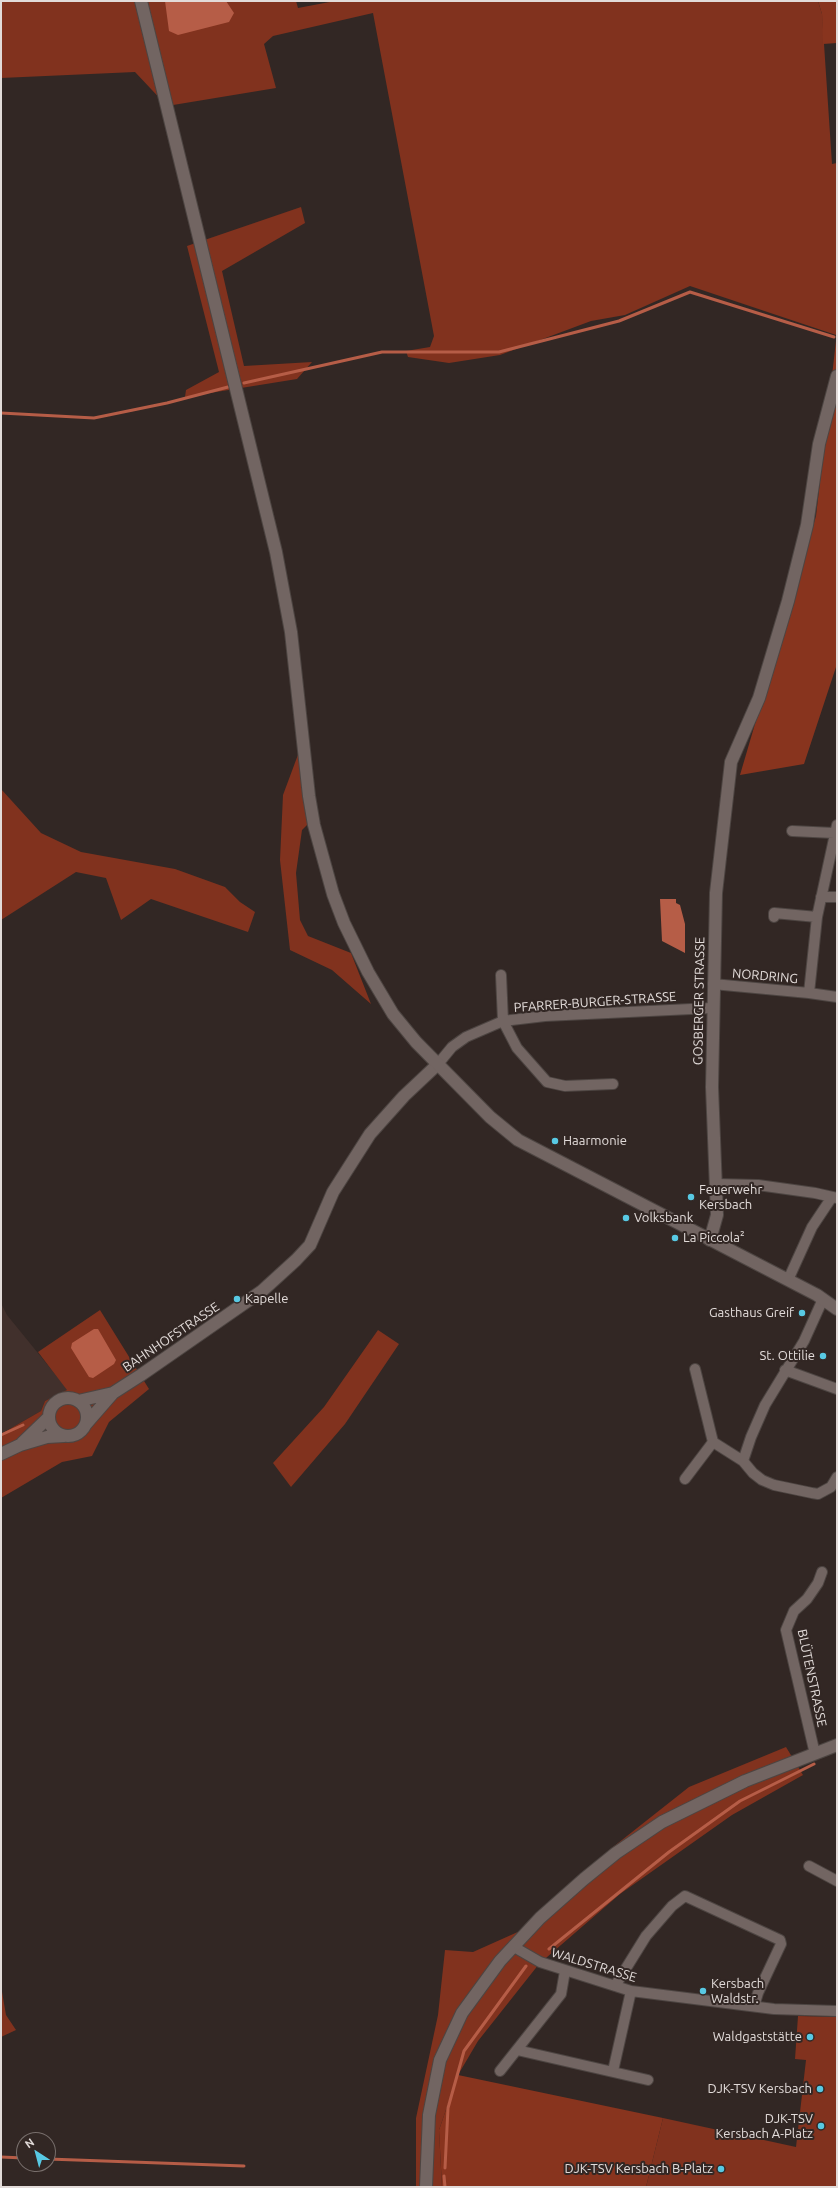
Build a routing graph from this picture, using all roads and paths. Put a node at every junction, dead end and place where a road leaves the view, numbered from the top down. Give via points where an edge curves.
1 (141, 1) edge
2 (837, 376) edge
3 (836, 829) edge
4 (792, 831) dead end
5 (821, 897) junction
6 (837, 897) edge
7 (774, 917) dead end
8 (818, 917) junction
9 (501, 975) dead end
10 (713, 984) junction
11 (809, 993) junction
12 (837, 997) edge
13 (712, 1008) junction
14 (503, 1021) junction
15 (441, 1068) junction
16 (613, 1084) dead end
17 (717, 1184) junction
18 (835, 1198) edge
19 (710, 1240) junction
20 (788, 1280) junction
21 (823, 1299) junction
22 (837, 1309) edge
23 (695, 1369) dead end
24 (785, 1370) junction
25 (837, 1389) edge
26 (113, 1392) junction
27 (78, 1401) junction
28 (49, 1417) junction
29 (86, 1424) junction
30 (64, 1436) junction
31 (713, 1442) junction
32 (20, 1445) junction
33 (1, 1454) edge
34 (744, 1461) junction
35 (837, 1477) edge
36 (685, 1479) dead end
37 (822, 1572) dead end
38 (837, 1745) edge
39 (815, 1754) junction
40 (809, 1866) dead end
41 (837, 1881) edge
42 (514, 1947) junction
43 (565, 1971) junction
44 (615, 1986) junction
45 (631, 1991) junction
46 (754, 2006) junction
47 (837, 2011) edge
48 (517, 2050) junction
49 (500, 2071) dead end
50 (613, 2071) junction
51 (648, 2080) dead end
52 (426, 2187) edge

1 - 15 street via 276,552 291,632 309,796 321,853 344,923 368,972 393,1014
2 - 10 street, GOSBERGER STRASSE via 819,444 807,525 788,601 759,698 731,762 716,893
3 - 4 street, NORDRING
3 - 5 street, NORDRING
5 - 6 street
5 - 8 street, NORDRING
7 - 8 street via 774,913
8 - 11 street, NORDRING
9 - 14 street, PFARRER-BURGER-STRASSE
10 - 11 street, NORDRING
10 - 13 street, GOSBERGER STRASSE
11 - 12 street
13 - 14 street, PFARRER-BURGER-STRASSE via 545,1016
13 - 17 street, GOSBERGER STRASSE via 712,1087
14 - 15 street, PFARRER-BURGER-STRASSE via 466,1037 452,1047
14 - 16 street via 517,1048 547,1082 565,1086
15 - 19 street via 490,1117 518,1140
15 - 26 street, BAHNHOFSTRASSE via 404,1096 370,1134 333,1192 310,1245 296,1260 262,1291
17 - 18 street via 758,1185 815,1192
17 - 19 street, GOSBERGER STRASSE via 717,1215
18 - 20 street via 812,1227
19 - 20 street
20 - 21 street
21 - 22 street
21 - 24 street via 804,1341
23 - 31 street
24 - 25 street
24 - 34 street via 765,1405
26 - 27 street
26 - 29 street
27 - 28 street via 69,1398 59,1401 52,1407
27 - 29 street via 86,1411
28 - 30 street via 53,1429
28 - 32 street
29 - 30 street via 80,1433
30 - 32 street via 48,1437
31 - 34 street
31 - 36 street
32 - 33 street
34 - 35 street via 762,1480 812,1493 818,1494 831,1487
37 - 39 street, BLÜTENSTRASSE via 807,1599 794,1610 786,1630
38 - 39 street
39 - 42 street via 745,1781 662,1822 589,1875
40 - 41 street
42 - 43 street, WALDSTRASSE via 540,1962
42 - 52 street via 475,1993 440,2060 429,2115
43 - 44 street, WALDSTRASSE
43 - 48 street via 561,1994
44 - 45 street, WALDSTRASSE
44 - 46 street via 646,1936 672,1906 685,1896 780,1940 781,1944
45 - 46 street, WALDSTRASSE
45 - 50 street
46 - 47 street, WALDSTRASSE
48 - 49 street
48 - 50 street
50 - 51 street

